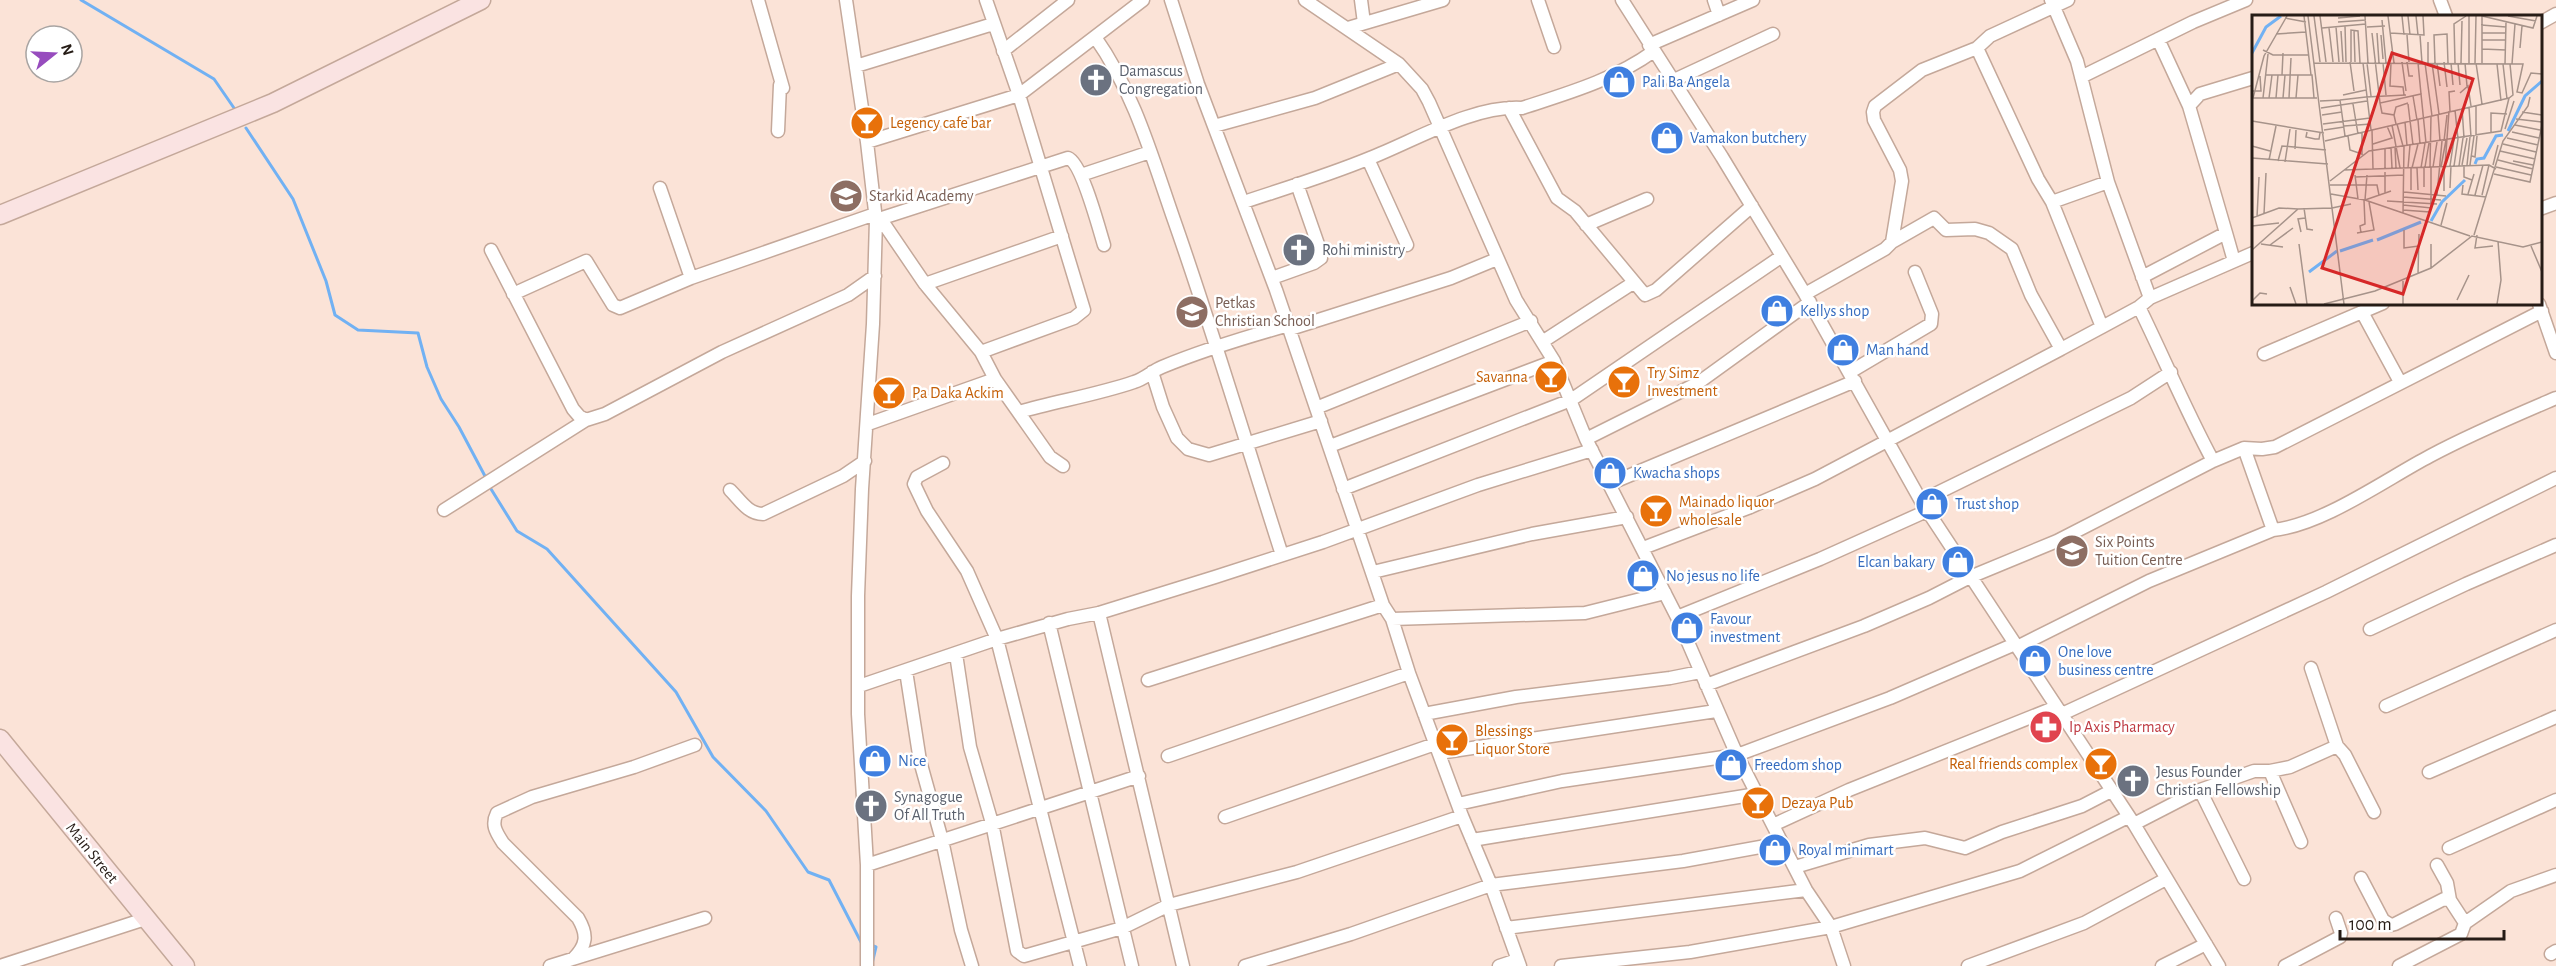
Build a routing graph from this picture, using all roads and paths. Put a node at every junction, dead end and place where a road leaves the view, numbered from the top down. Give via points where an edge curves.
1 (481, 0) edge
2 (758, 0) edge
3 (846, 0) edge
4 (986, 0) edge
5 (1068, 0) edge
6 (1143, 0) edge
7 (1171, 0) edge
8 (1305, 0) edge
9 (1361, 0) edge
10 (1443, 0) edge
11 (1538, 0) edge
12 (1622, 0) edge
13 (1714, 0) edge
14 (1753, 0) edge
15 (2068, 0) edge
16 (2246, 0) edge
17 (2440, 0) edge
18 (2053, 3) edge
19 (2556, 14) edge
20 (1719, 15) junction
21 (2446, 15) edge
22 (2541, 22) edge
23 (1364, 23) junction
24 (993, 24) junction
25 (1348, 28) junction
26 (1773, 34) dead end
27 (1095, 37) junction
28 (2158, 39) junction
29 (1554, 46) dead end
30 (1652, 48) junction
31 (1977, 48) junction
32 (1003, 51) junction
33 (1399, 64) junction
34 (856, 66) junction
35 (2081, 77) junction
36 (2252, 78) edge
37 (1672, 81) junction
38 (1018, 95) junction
39 (2189, 106) junction
40 (1509, 108) junction
41 (1214, 126) junction
42 (1440, 129) junction
43 (778, 131) dead end
44 (867, 142) junction
45 (1150, 152) junction
46 (1368, 159) junction
47 (1039, 166) junction
48 (1081, 176) junction
49 (2108, 182) junction
50 (1297, 184) junction
51 (660, 188) dead end
52 (1647, 199) dead end
53 (1244, 202) junction
54 (2052, 202) junction
55 (2556, 203) edge
56 (1752, 206) junction
57 (2541, 208) edge
58 (0, 215) edge
59 (877, 217) junction
60 (1586, 225) junction
61 (2226, 233) junction
62 (1062, 236) junction
63 (1892, 242) junction
64 (1104, 245) dead end
65 (1407, 245) dead end
66 (490, 250) dead end
67 (2252, 253) edge
68 (1782, 255) junction
69 (1497, 259) junction
70 (2234, 261) junction
71 (1915, 272) dead end
72 (875, 276) junction
73 (691, 278) junction
74 (1272, 278) junction
75 (2142, 278) junction
76 (1633, 283) junction
77 (925, 284) junction
78 (861, 288) junction
79 (874, 291) junction
80 (513, 294) junction
81 (1807, 298) junction
82 (2150, 298) junction
83 (2381, 304) edge
84 (2139, 307) junction
85 (2540, 307) edge
86 (2362, 312) junction
87 (1531, 321) junction
88 (1289, 327) junction
89 (2102, 327) junction
90 (1542, 342) junction
91 (1216, 347) junction
92 (2061, 349) junction
93 (981, 352) junction
94 (2556, 353) edge
95 (2265, 354) dead end
96 (1554, 361) junction
97 (1152, 372) junction
98 (2171, 372) junction
99 (1852, 376) junction
100 (995, 379) junction
101 (2400, 382) junction
102 (2556, 398) edge
103 (1571, 400) junction
104 (1316, 408) junction
105 (1019, 412) junction
106 (586, 420) junction
107 (1321, 421) junction
108 (868, 424) junction
109 (1888, 439) junction
110 (1246, 443) junction
111 (1589, 444) junction
112 (1330, 446) junction
113 (2244, 448) junction
114 (865, 461) junction
115 (2213, 461) junction
116 (943, 463) dead end
117 (1064, 466) dead end
118 (2556, 478) edge
119 (1609, 483) junction
120 (1343, 489) junction
121 (730, 490) dead end
122 (1925, 506) junction
123 (444, 510) dead end
124 (1627, 517) junction
125 (1356, 530) junction
126 (2273, 530) junction
127 (2556, 546) edge
128 (1643, 548) junction
129 (1282, 555) junction
130 (1372, 572) junction
131 (1970, 577) junction
132 (1665, 593) junction
133 (1383, 605) junction
134 (1100, 613) junction
135 (1677, 617) junction
136 (1392, 619) junction
137 (1049, 623) junction
138 (2370, 629) dead end
139 (2556, 630) edge
140 (997, 639) junction
141 (2016, 645) junction
142 (956, 654) junction
143 (2311, 668) dead end
144 (906, 671) junction
145 (1700, 672) junction
146 (1409, 673) junction
147 (1148, 680) dead end
148 (1706, 685) junction
149 (859, 686) junction
150 (2386, 706) dead end
151 (1716, 711) junction
152 (2059, 711) junction
153 (1424, 714) junction
154 (2556, 717) edge
155 (0, 739) edge
156 (695, 745) dead end
157 (2337, 746) junction
158 (1437, 749) junction
159 (1737, 755) junction
160 (1168, 756) dead end
161 (2270, 771) junction
162 (2429, 772) dead end
163 (1139, 776) junction
164 (2200, 790) junction
165 (2111, 791) junction
166 (1090, 793) junction
167 (1757, 794) junction
168 (2556, 801) edge
169 (1458, 804) junction
170 (1039, 808) junction
171 (2374, 812) dead end
172 (1225, 816) dead end
173 (1462, 816) junction
174 (2131, 820) junction
175 (992, 823) junction
176 (1773, 825) junction
177 (942, 840) junction
178 (1472, 840) junction
179 (2301, 842) dead end
180 (1782, 843) junction
181 (2450, 848) dead end
182 (867, 865) junction
183 (2437, 865) dead end
184 (1795, 867) junction
185 (2556, 875) edge
186 (2361, 878) dead end
187 (2166, 879) junction
188 (2244, 879) dead end
189 (1491, 885) junction
190 (1806, 890) junction
191 (2450, 900) junction
192 (1169, 905) junction
193 (705, 918) dead end
194 (2336, 918) dead end
195 (145, 919) junction
196 (2465, 923) junction
197 (1831, 927) junction
198 (1122, 928) junction
199 (1506, 928) junction
200 (1074, 943) junction
201 (2206, 944) junction
202 (573, 959) junction
203 (1026, 961) edge
204 (1518, 963) edge
205 (0, 966) edge
206 (185, 966) edge
207 (550, 966) edge
208 (867, 966) edge
209 (972, 966) edge
210 (1080, 966) edge
211 (1132, 966) edge
212 (1183, 966) edge
213 (1245, 966) edge
214 (1499, 966) edge
215 (1561, 966) edge
216 (1844, 966) edge
217 (1968, 966) edge
218 (2162, 966) edge
219 (2219, 966) edge
220 (2285, 966) edge
221 (2399, 966) edge

1 - 58 street via 273,103
2 - 43 street via 781,86
3 - 34 street
4 - 24 street
5 - 32 street
6 - 27 street
7 - 41 street
8 - 25 street
9 - 23 street
10 - 23 street
11 - 29 street
12 - 30 street
13 - 20 street
14 - 20 street
15 - 18 street
16 - 28 street
17 - 21 street
18 - 31 street via 1990,36
18 - 35 street
19 - 22 street
20 - 30 street
23 - 25 street
24 - 32 street
24 - 34 street
25 - 33 street
26 - 37 street
27 - 38 street
27 - 45 street via 1123,81
28 - 35 street
28 - 39 street
30 - 37 street
30 - 40 street via 1634,66 1609,78 1522,108
31 - 54 street
31 - 63 street via 1922,70 1875,106 1874,120 1902,181
32 - 38 street
33 - 41 street via 1315,98
33 - 42 street via 1422,89
34 - 44 street
35 - 49 street
36 - 39 street via 2200,94
37 - 56 street
38 - 44 street
38 - 47 street
39 - 61 street
40 - 42 street via 1478,114
40 - 60 street via 1557,198
41 - 53 street
42 - 46 street
42 - 69 street
44 - 59 street
45 - 48 street
45 - 91 street
46 - 50 street
46 - 65 street
47 - 48 street via 1068,158
47 - 59 street
47 - 62 street
48 - 64 street
49 - 54 street
49 - 75 street
50 - 53 street
50 - 74 street via 1321,258
51 - 73 street
52 - 60 street
53 - 74 street
54 - 89 street
55 - 57 street
56 - 68 street
56 - 76 street via 1651,294 1645,295
59 - 72 street
59 - 73 street
59 - 77 street
60 - 76 street
61 - 70 street
61 - 75 street
62 - 77 street
62 - 93 street via 1084,310 1080,315
63 - 81 street
63 - 92 street via 1934,218 1947,230 1989,233 2012,249 2031,295
66 - 80 street
67 - 70 street
68 - 81 street
68 - 103 street
69 - 87 street via 1516,300
69 - 88 street via 1440,281
70 - 82 street
71 - 99 street via 1932,314 1931,324
72 - 78 street
72 - 79 street
73 - 80 street via 616,307 590,264 583,262
74 - 88 street
75 - 82 street
76 - 90 street
77 - 93 street
78 - 79 street
78 - 106 street
79 - 108 street
80 - 106 street via 573,409
81 - 99 street
81 - 111 street via 1698,383
82 - 84 street
83 - 86 street
84 - 89 street
84 - 98 street
85 - 94 street
85 - 101 street
86 - 95 street
86 - 101 street
87 - 90 street
87 - 104 street
88 - 91 street
88 - 104 street
89 - 92 street
90 - 96 street
91 - 97 street
91 - 110 street
92 - 109 street
93 - 100 street
96 - 103 street
96 - 112 street
97 - 105 street via 1089,397 1060,400
97 - 110 street via 1177,438 1188,449 1209,455
98 - 115 street
98 - 122 street via 2121,403
99 - 109 street
99 - 119 street
100 - 105 street
100 - 108 street
101 - 113 street via 2275,447
102 - 126 street via 2448,447 2321,515
103 - 111 street
103 - 120 street
104 - 107 street
105 - 117 street via 1050,457
106 - 123 street
107 - 110 street
107 - 112 street
108 - 114 street
109 - 122 street
109 - 128 street via 1784,494
110 - 129 street
111 - 119 street
111 - 125 street
112 - 120 street
113 - 115 street
113 - 126 street
114 - 121 street via 843,476 763,514 754,514
114 - 149 street
115 - 131 street via 2057,541
116 - 140 street via 917,477 914,484 927,511 967,570
118 - 152 street via 2326,592
119 - 124 street
120 - 125 street
122 - 131 street
122 - 135 street via 1820,559
124 - 128 street
124 - 130 street via 1532,534
125 - 129 street
125 - 130 street
126 - 141 street via 2149,581
127 - 138 street
128 - 132 street
129 - 134 street
130 - 133 street
131 - 141 street
131 - 148 street via 1864,626
132 - 135 street
132 - 136 street via 1586,613
133 - 136 street
133 - 147 street
134 - 137 street
134 - 163 street
135 - 145 street
136 - 146 street
137 - 140 street
137 - 166 street
139 - 150 street
140 - 142 street
140 - 170 street
141 - 152 street
141 - 159 street via 1890,698
142 - 144 street
142 - 175 street via 970,747
143 - 157 street
144 - 149 street
144 - 177 street via 920,761
145 - 148 street
145 - 153 street
146 - 153 street
146 - 160 street
148 - 151 street
149 - 182 street
151 - 158 street
151 - 159 street
152 - 165 street
152 - 176 street via 1849,790
153 - 158 street
154 - 162 street
155 - 195 street, Main Street
156 - 202 street via 532,797 496,813 494,830 503,843 578,918 585,930 586,941
157 - 161 street via 2290,767
157 - 171 street
158 - 169 street
158 - 172 street
159 - 167 street
159 - 169 street via 1562,781
161 - 164 street via 2254,771
161 - 179 street
163 - 166 street
163 - 192 street
164 - 174 street
164 - 188 street
165 - 174 street
165 - 184 street via 2082,806 1965,848 1925,838 1869,845
166 - 170 street
166 - 198 street
167 - 176 street
167 - 178 street
168 - 181 street
169 - 173 street
170 - 175 street
170 - 200 street
173 - 178 street
173 - 192 street via 1297,872
174 - 187 street
174 - 197 street via 2020,871
175 - 177 street
175 - 203 street via 1017,951
176 - 180 street
177 - 182 street
177 - 209 street
178 - 189 street
180 - 184 street
180 - 189 street via 1683,861
182 - 208 street
183 - 191 street via 2447,883
184 - 190 street
185 - 196 street via 2511,891
186 - 191 street via 2383,920 2391,925 2440,900
187 - 201 street
187 - 217 street via 2084,923
189 - 199 street
189 - 213 street
190 - 197 street
190 - 199 street
191 - 196 street
192 - 198 street
192 - 212 street
193 - 202 street
194 - 220 street via 2340,937
195 - 205 street
195 - 206 street, Main Street
196 - 221 street via 2461,934
197 - 215 street via 1690,952
197 - 216 street
198 - 200 street
198 - 211 street
199 - 204 street
200 - 203 street
200 - 210 street
201 - 218 street
201 - 219 street
202 - 207 street
204 - 214 street

